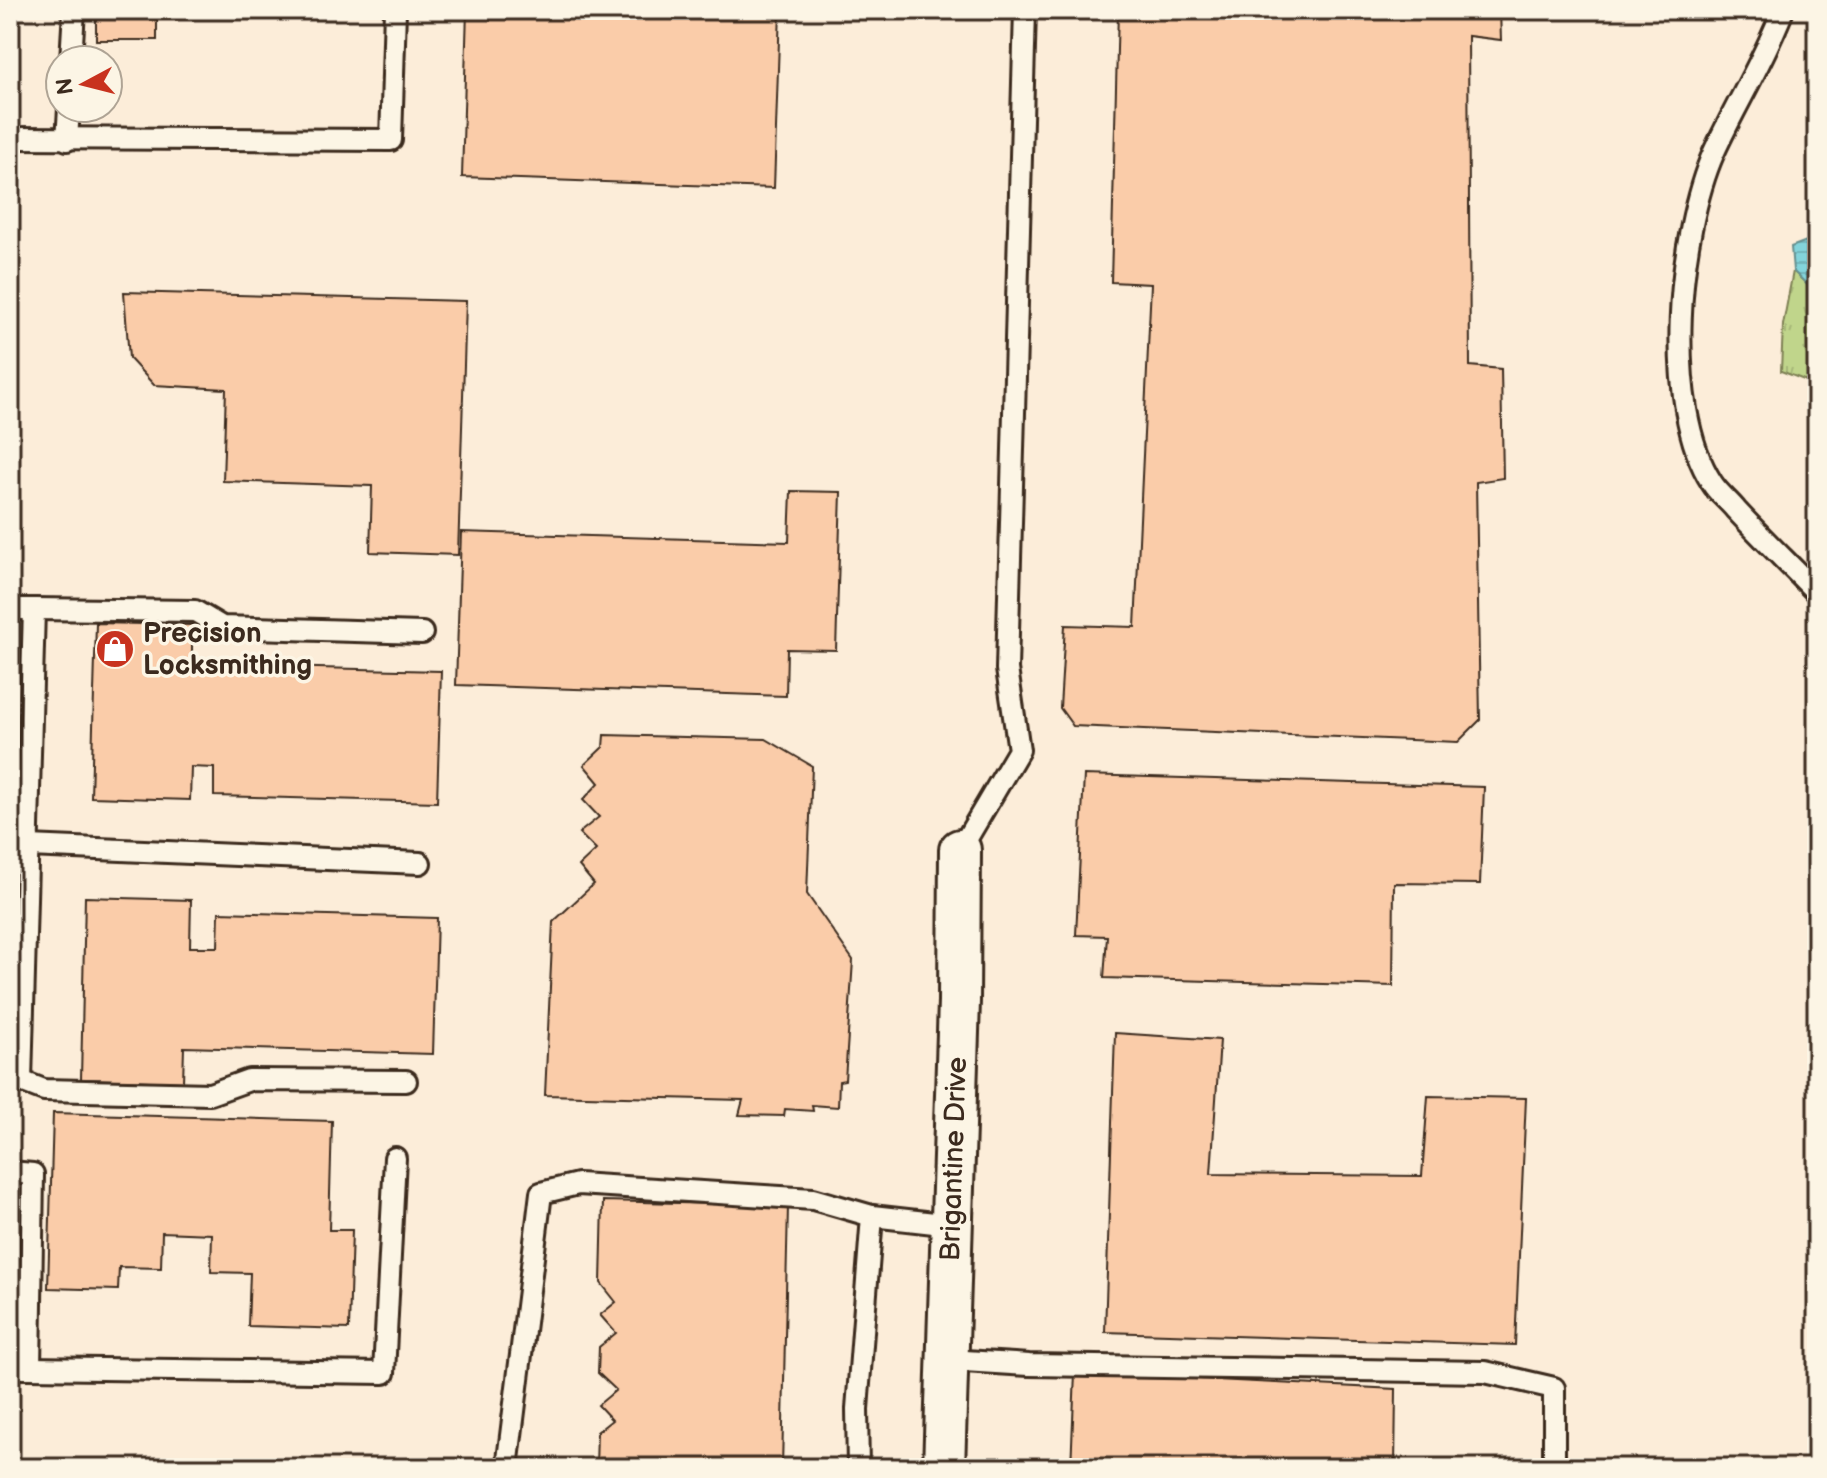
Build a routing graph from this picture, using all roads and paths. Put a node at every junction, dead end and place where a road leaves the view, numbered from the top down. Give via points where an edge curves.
1 (74, 10) edge
2 (395, 10) edge
3 (1025, 10) edge
4 (1783, 10) edge
5 (72, 44) edge
6 (68, 124) edge
7 (10, 138) edge
8 (67, 140) junction
9 (1817, 593) edge
10 (10, 609) edge
11 (34, 609) junction
12 (422, 633) dead end
13 (29, 846) junction
14 (960, 850) joint
15 (420, 863) dead end
16 (15, 1080) edge
17 (406, 1081) dead end
18 (395, 1158) dead end
19 (10, 1172) edge
20 (872, 1216) junction
21 (952, 1225) junction
22 (948, 1360) junction
23 (20, 1368) edge
24 (507, 1468) edge
25 (858, 1468) edge
26 (944, 1468) edge
27 (1554, 1468) edge

1 - 5 lane
2 - 8 lane via 391,140
3 - 14 lane via 1007,669 1019,750
4 - 9 lane via 1700,190 1684,263 1682,354 1686,411 1712,484
6 - 8 lane
7 - 8 lane
10 - 11 lane
11 - 12 lane via 195,611 222,627
11 - 13 lane
13 - 15 lane
13 - 16 lane
14 - 21 street, Brigantine Drive
16 - 17 lane via 44,1090 210,1094 249,1080
18 - 23 lane via 384,1373
19 - 23 lane via 33,1174
20 - 21 lane
20 - 24 lane via 813,1199 578,1184 541,1193
20 - 25 lane via 857,1409
21 - 22 street, Brigantine Drive
22 - 26 street, Brigantine Drive
22 - 27 lane via 1485,1372 1554,1388

